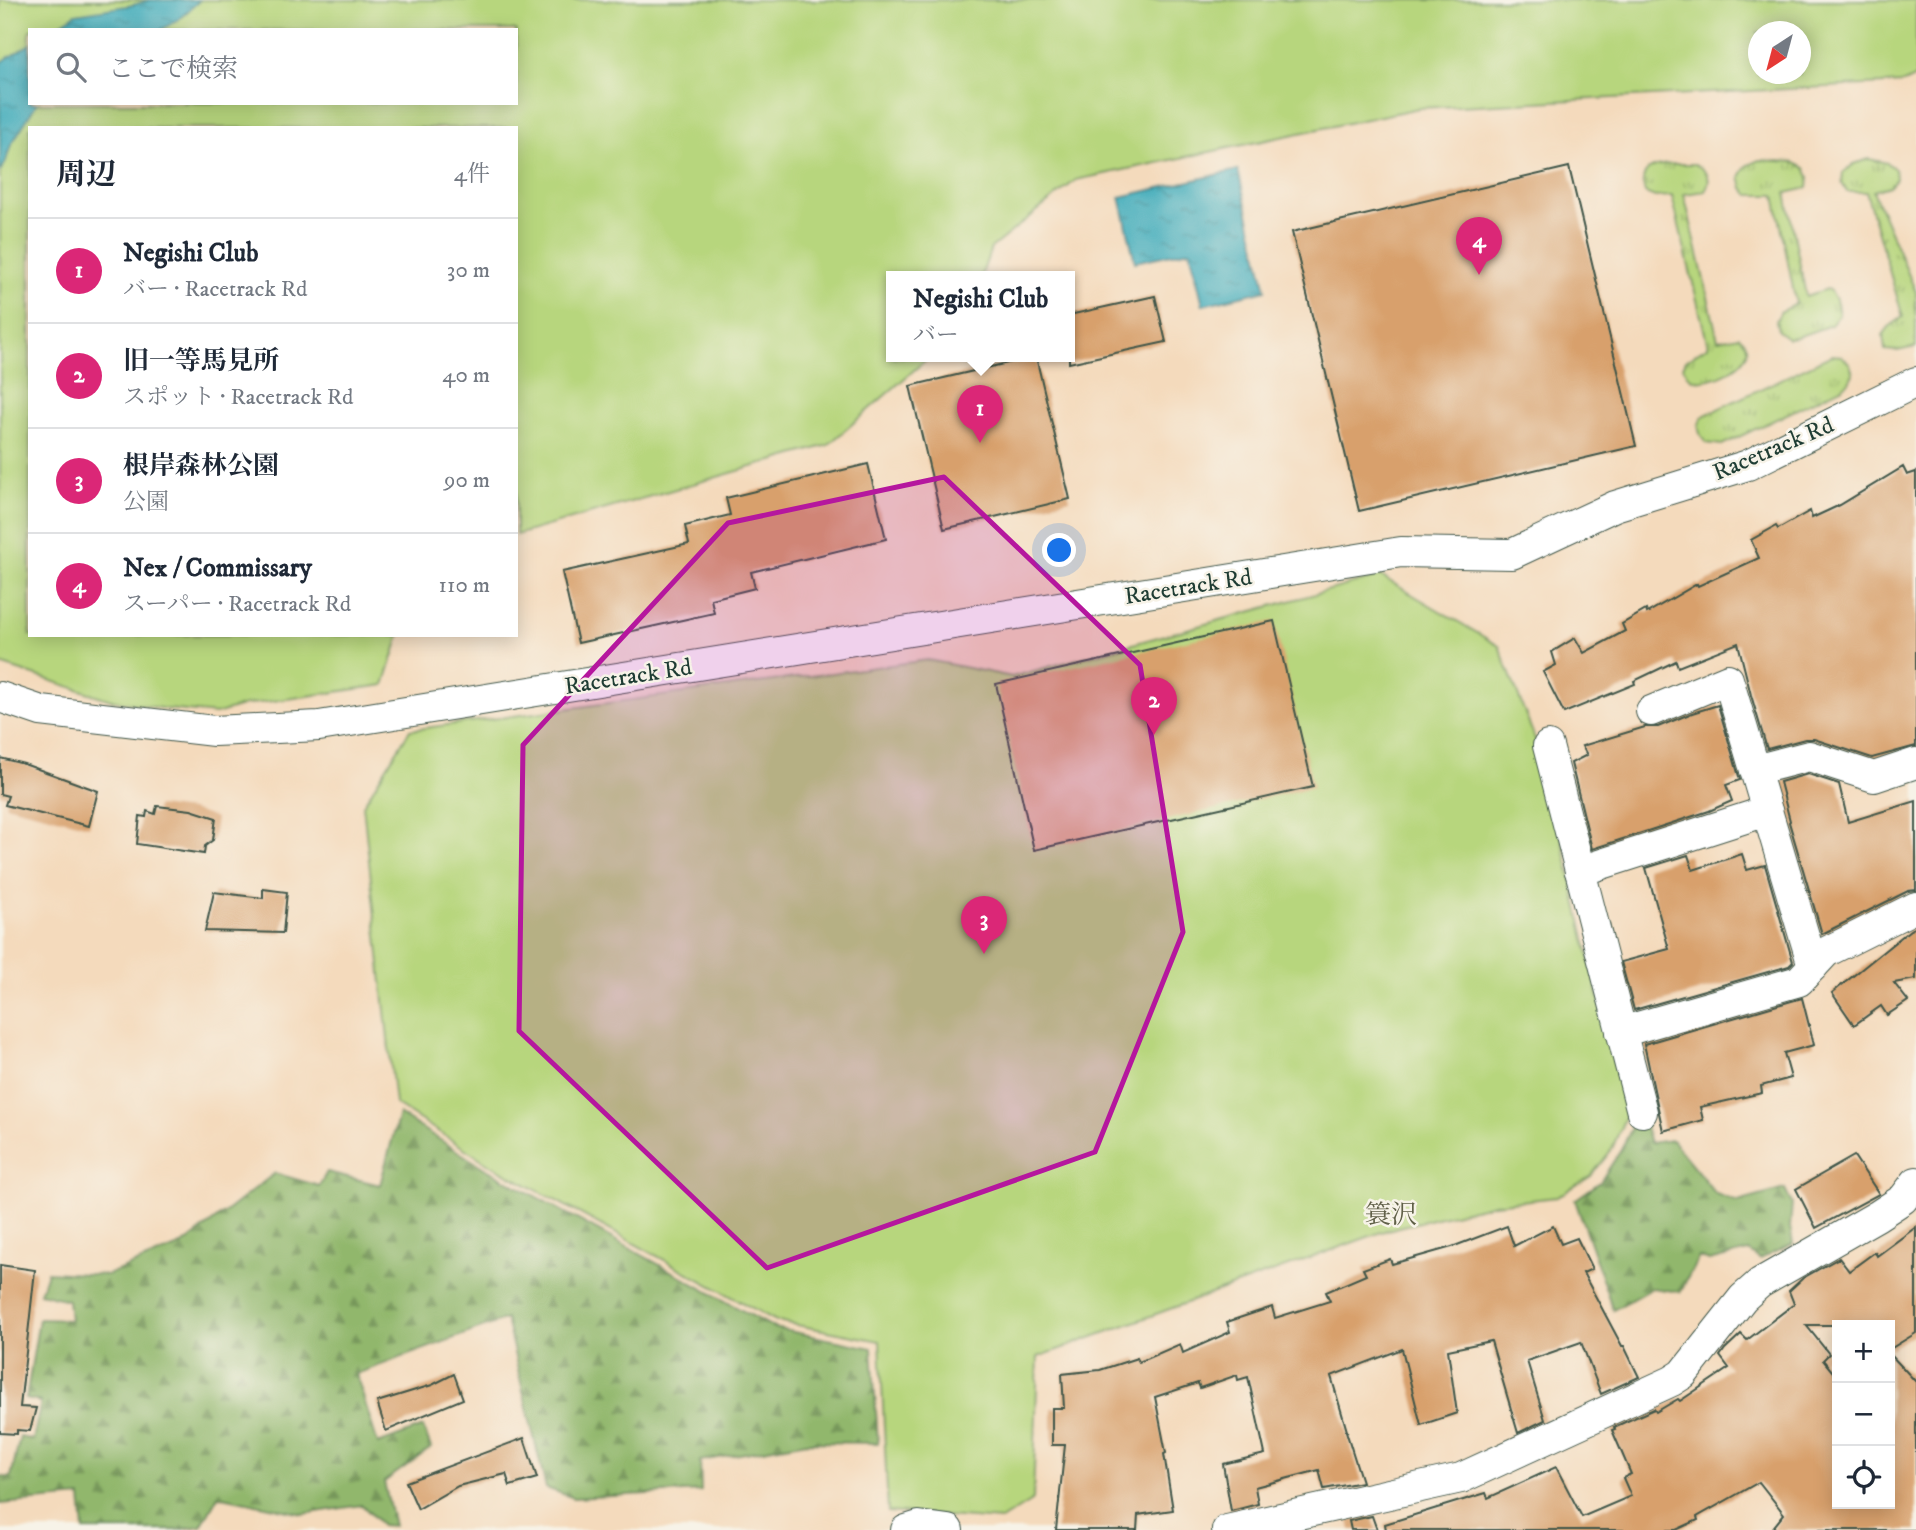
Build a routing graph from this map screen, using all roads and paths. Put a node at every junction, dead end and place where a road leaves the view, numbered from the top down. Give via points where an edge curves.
1 (1916, 382) edge
2 (0, 697) edge
3 (1651, 710) dead end
4 (1548, 746) dead end
5 (1916, 764) edge
6 (1755, 770) junction
7 (1767, 811) junction
8 (1580, 871) junction
9 (1916, 907) edge
10 (1814, 966) junction
11 (1621, 1032) junction
12 (1642, 1112) dead end
13 (1916, 1182) edge
14 (906, 1530) edge
15 (947, 1530) edge
16 (1227, 1530) edge

1 - 2 street, Racetrack Rd via 1748,465 1615,506 1513,554 1401,552 318,726 214,731 41,711
3 - 6 street via 1728,679
4 - 8 street
5 - 6 street via 1874,777 1809,756
6 - 7 street
7 - 8 street
7 - 10 street
8 - 11 street
9 - 10 street via 1826,951
10 - 11 street via 1799,981
11 - 12 street
13 - 16 street via 1894,1205 1760,1283 1683,1374 1672,1381 1461,1478
14 - 15 street via 919,1526

